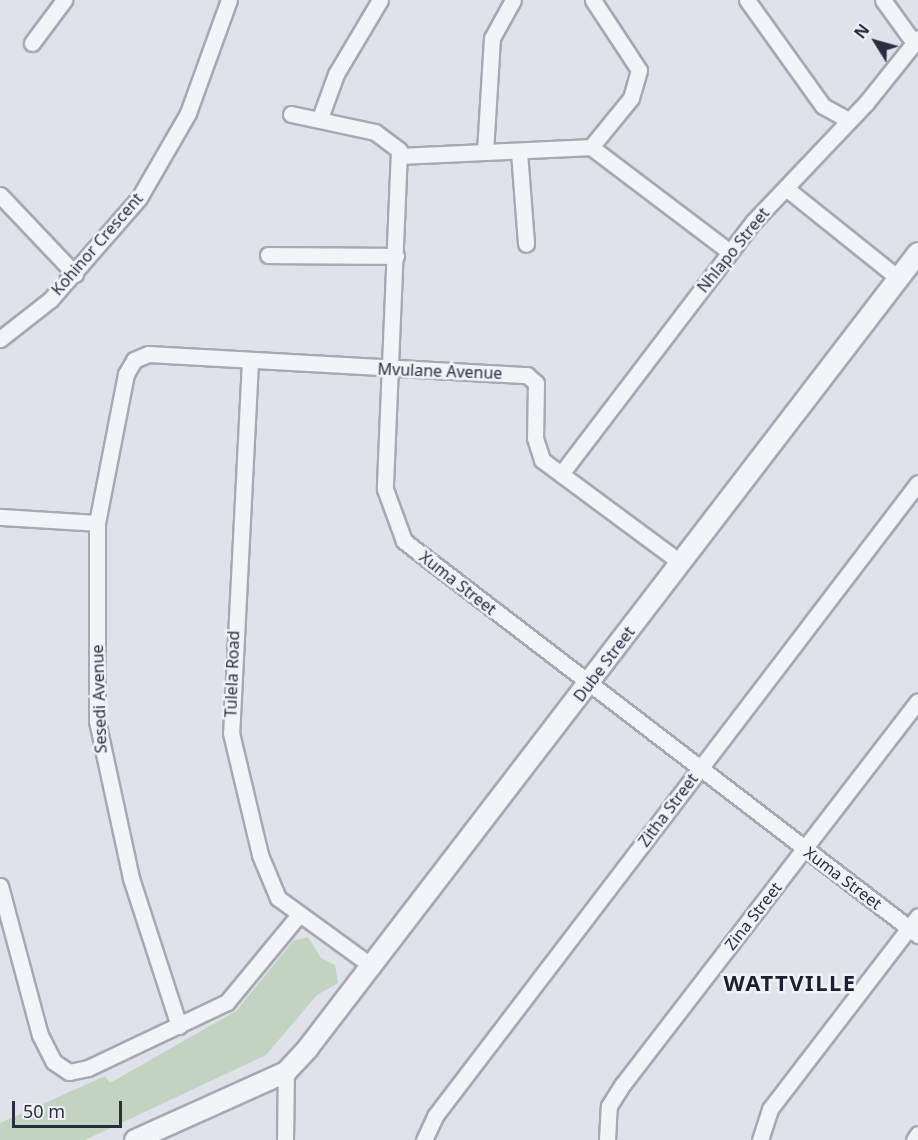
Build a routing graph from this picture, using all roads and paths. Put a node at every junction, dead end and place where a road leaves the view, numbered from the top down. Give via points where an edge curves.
1 (64, 0) edge
2 (230, 0) edge
3 (380, 0) edge
4 (513, 0) edge
5 (592, 0) edge
6 (747, 0) edge
7 (882, 0) edge
8 (916, 40) edge
9 (32, 43) dead end
10 (291, 114) dead end
11 (320, 118) junction
12 (848, 120) junction
13 (591, 147) junction
14 (485, 152) junction
15 (519, 152) junction
16 (401, 156) junction
17 (787, 189) junction
18 (0, 195) edge
19 (526, 244) dead end
20 (730, 252) junction
21 (918, 253) edge
22 (268, 255) dead end
23 (396, 256) junction
24 (75, 274) junction
25 (897, 277) junction
26 (0, 339) edge
27 (250, 361) junction
28 (393, 369) junction
29 (120, 400) joint
30 (561, 474) junction
31 (918, 483) edge
32 (0, 517) edge
33 (97, 523) junction
34 (681, 563) junction
35 (588, 684) junction
36 (918, 701) edge
37 (699, 769) junction
38 (805, 849) junction
39 (0, 886) edge
40 (298, 916) junction
41 (915, 926) edge
42 (374, 967) junction
43 (179, 1026) junction
44 (286, 1072) junction
45 (918, 1134) edge
46 (135, 1140) edge
47 (285, 1140) edge
48 (424, 1140) edge
49 (607, 1140) edge
50 (760, 1140) edge
51 (915, 1140) edge

1 - 9 street
2 - 24 street, Kohinor Crescent via 201,86 164,158 139,198
3 - 11 street via 336,74
4 - 14 street via 492,38
5 - 13 street via 639,70 631,98
6 - 12 street via 823,106
7 - 8 street
8 - 12 street, Nhlapo Street
10 - 11 street
11 - 16 street via 381,135
12 - 17 street, Nhlapo Street
13 - 15 street
13 - 20 street
14 - 15 street
14 - 16 street
15 - 19 street
16 - 23 street, Xuma Street
17 - 20 street, Nhlapo Street
17 - 25 street
18 - 24 street
20 - 30 street, Nhlapo Street
21 - 25 street, Dube Street
22 - 23 street
23 - 28 street, Xuma Street
24 - 26 street, Kohinor Crescent
25 - 34 street, Dube Street
27 - 28 street, Mvulane Avenue
27 - 29 street, Mvulane Avenue via 148,354 129,366
27 - 40 street, Tulela Road via 231,733 270,885
28 - 30 street, Mvulane Avenue via 533,378 538,452
28 - 35 street, Xuma Street via 385,489 395,527 426,559
29 - 33 street, Sesedi Avenue
30 - 34 street, Mvulane Avenue
31 - 37 street, Zitha Street
32 - 33 street
33 - 43 street, Sesedi Avenue via 100,753 131,878
34 - 35 street, Dube Street
35 - 37 street, Xuma Street
35 - 42 street, Dube Street
36 - 38 street, Zina Street
37 - 38 street, Xuma Street
37 - 48 street, Zitha Street via 435,1116
38 - 41 street, Xuma Street
38 - 49 street, Zina Street via 623,1084 609,1106
39 - 43 street via 40,1035 54,1062 69,1072
40 - 42 street, Tulela Road
40 - 43 street via 227,1002
41 - 50 street via 770,1108
42 - 44 street, Dube Street
44 - 46 street
44 - 47 street
45 - 51 street

